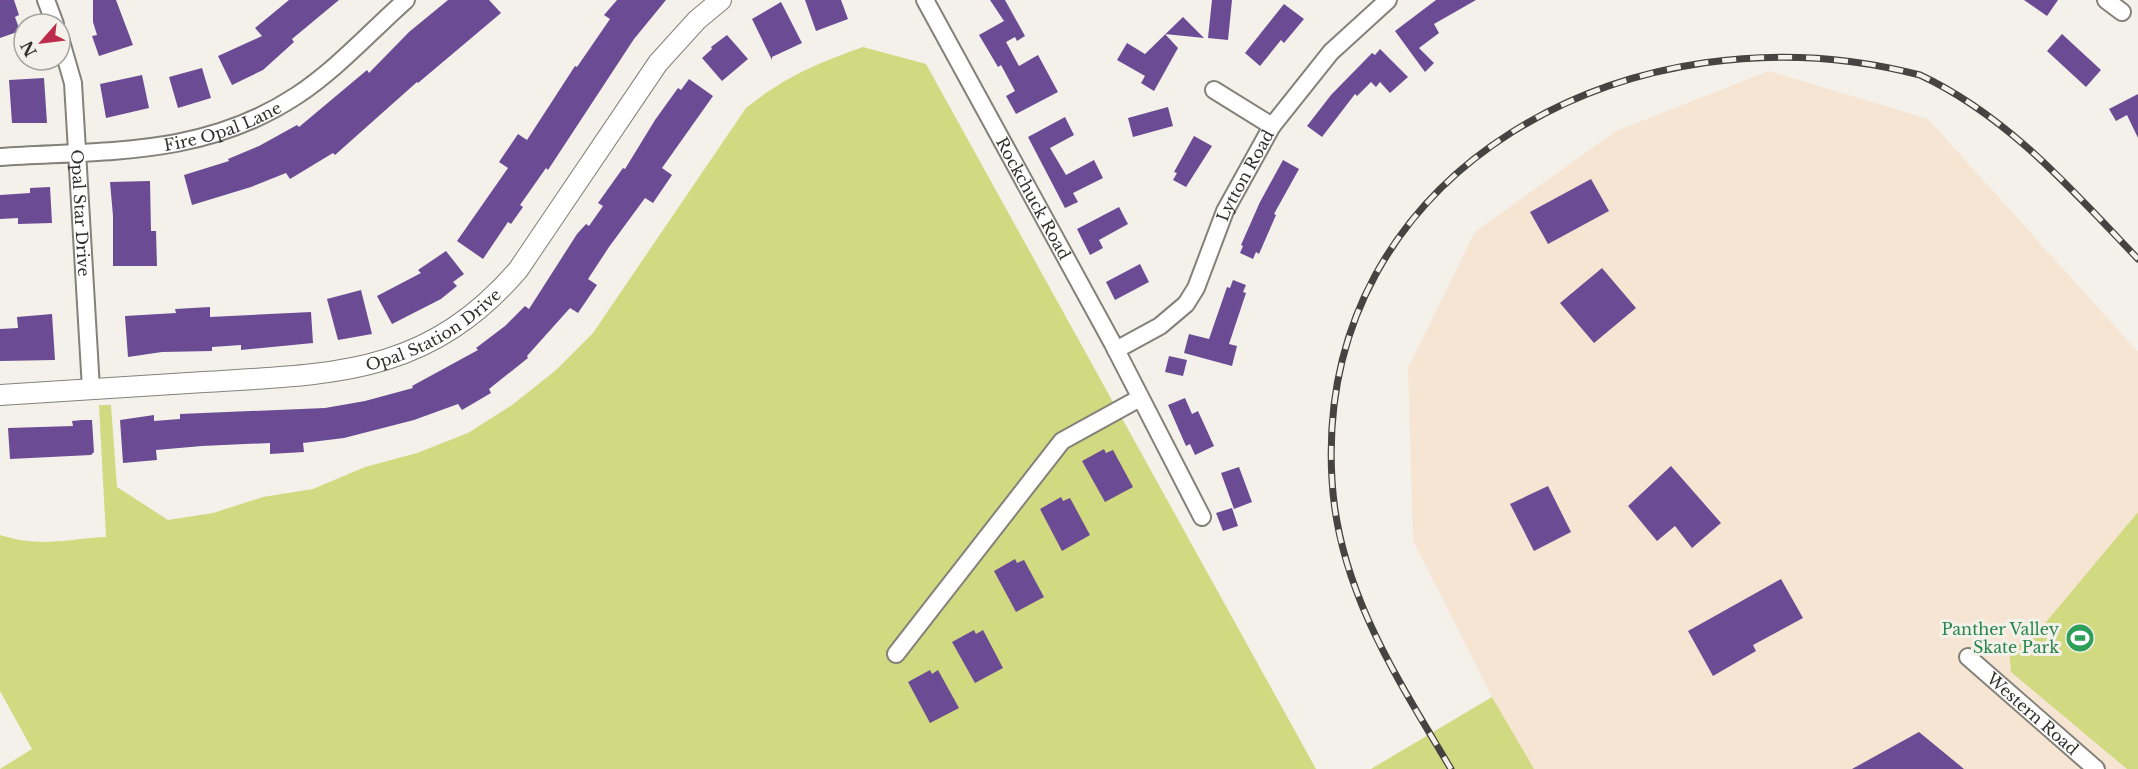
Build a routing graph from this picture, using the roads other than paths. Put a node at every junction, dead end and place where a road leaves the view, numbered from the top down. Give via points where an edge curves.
1 (406, 0) edge
2 (721, 0) edge
3 (925, 0) edge
4 (1388, 0) edge
5 (2106, 0) edge
6 (2122, 12) dead end
7 (69, 72) edge
8 (1214, 90) dead end
9 (1272, 126) junction
10 (77, 152) junction
11 (0, 157) edge
12 (1116, 350) junction
13 (91, 389) junction
14 (0, 395) edge
15 (1140, 398) junction
16 (1202, 517) dead end
17 (896, 654) dead end
18 (1968, 657) dead end
19 (2096, 769) edge

1 - 10 street, Fire Opal Lane via 324,74 268,113 238,128 182,144
2 - 13 street, Opal Station Drive via 658,63 518,270 493,297 457,325 394,358 332,374
3 - 12 street, Rockchuck Road
4 - 9 street, Lytton Road via 1331,52
5 - 6 street
7 - 10 street, Opal Star Drive
8 - 9 street
9 - 12 street, Lytton Road via 1225,211 1196,288 1186,304 1160,326
10 - 11 street, Fire Opal Lane
10 - 13 street, Opal Star Drive
12 - 15 street, Rockchuck Road
13 - 14 street, Opal Station Drive
15 - 16 street, Rockchuck Road
15 - 17 street via 1062,441
18 - 19 street, Western Road

